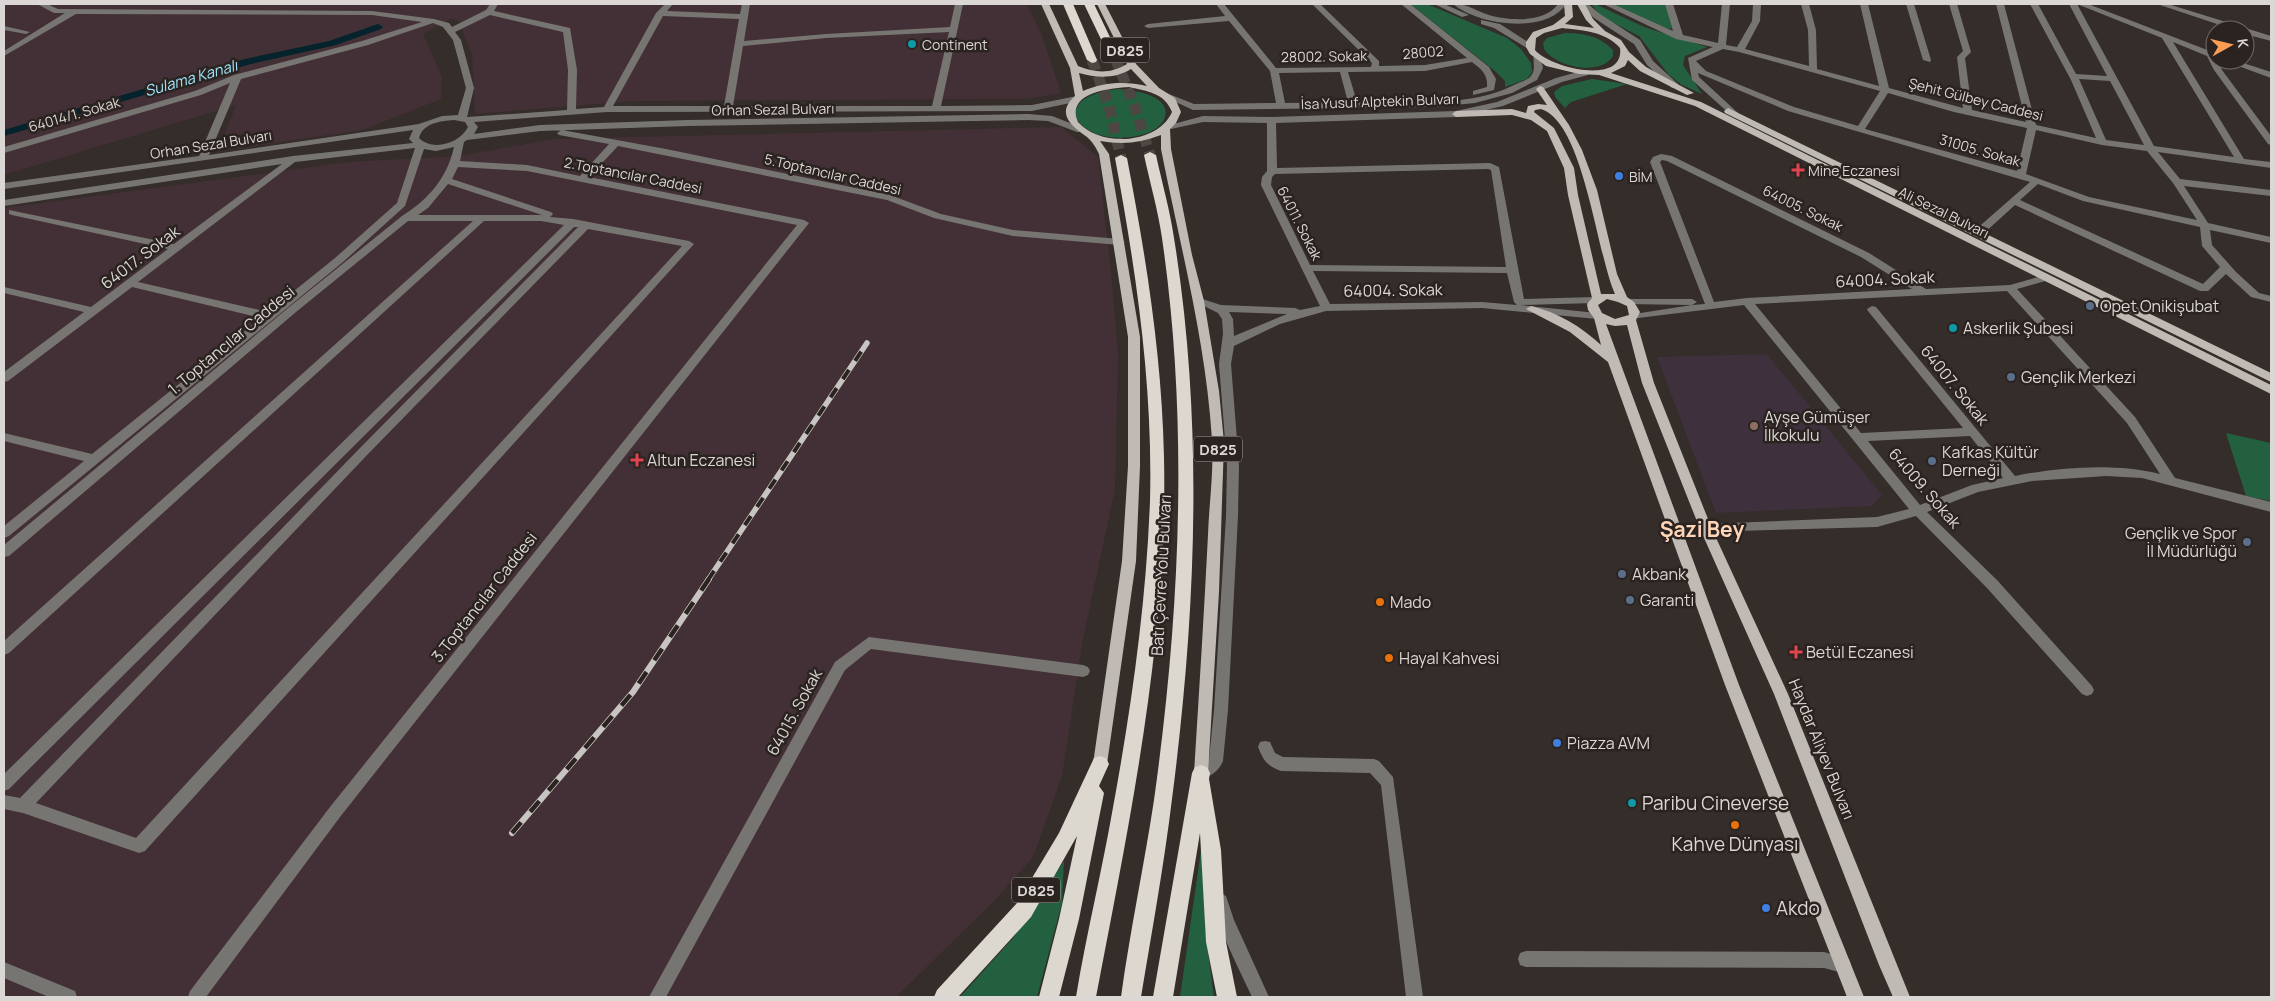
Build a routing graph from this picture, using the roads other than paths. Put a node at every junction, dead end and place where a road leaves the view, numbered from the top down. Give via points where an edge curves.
1 (41, 4) edge
2 (68, 4) edge
3 (86, 4) edge
4 (304, 4) edge
5 (669, 4) edge
6 (746, 4) edge
7 (959, 4) edge
8 (1045, 4) edge
9 (1068, 4) edge
10 (1089, 4) edge
11 (1101, 4) edge
12 (1220, 4) edge
13 (1316, 4) edge
14 (1405, 4) edge
15 (1438, 4) edge
16 (1457, 4) edge
17 (1562, 4) edge
18 (1568, 4) edge
19 (1582, 4) edge
20 (1607, 4) edge
21 (1669, 4) edge
22 (1726, 4) edge
23 (1757, 4) edge
24 (1805, 4) edge
25 (1864, 4) edge
26 (1910, 4) edge
27 (1953, 4) edge
28 (2000, 4) edge
29 (2034, 4) edge
30 (2073, 4) edge
31 (2081, 4) edge
32 (2161, 4) edge
33 (491, 8) edge
34 (57, 11) junction
35 (74, 11) junction
36 (293, 13) junction
37 (660, 14) junction
38 (744, 17) junction
39 (1230, 18) junction
40 (1489, 18) junction
41 (2212, 20) edge
42 (434, 21) junction
43 (1148, 26) dead end
44 (4, 28) edge
45 (1551, 28) junction
46 (954, 29) junction
47 (450, 31) junction
48 (26, 32) junction
49 (1603, 33) junction
50 (2255, 34) edge
51 (1679, 37) junction
52 (2166, 38) junction
53 (2271, 39) edge
54 (739, 44) junction
55 (4, 45) edge
56 (1530, 46) junction
57 (1722, 46) junction
58 (1740, 50) junction
59 (1625, 53) junction
60 (2205, 53) edge
61 (4, 54) edge
62 (1537, 56) junction
63 (1115, 58) tunnel mouth
64 (1474, 59) junction
65 (1092, 60) tunnel mouth
66 (1692, 60) junction
67 (1927, 60) dead end
68 (1132, 65) junction
69 (1074, 68) junction
70 (1343, 69) junction
71 (1374, 69) junction
72 (2218, 70) edge
73 (2255, 70) edge
74 (1274, 71) junction
75 (1814, 71) junction
76 (1600, 72) junction
77 (1586, 73) junction
78 (2271, 75) edge
79 (2073, 76) junction
80 (237, 77) junction
81 (2114, 79) junction
82 (1677, 88) junction
83 (1540, 89) junction
84 (1157, 90) junction
85 (1885, 91) junction
86 (1169, 97) junction
87 (1078, 98) junction
88 (1433, 104) junction
89 (1354, 106) junction
90 (1280, 107) junction
91 (728, 108) junction
92 (936, 108) junction
93 (606, 109) junction
94 (571, 110) junction
95 (1968, 111) junction
96 (1734, 113) junction
97 (1456, 114) junction
98 (1560, 116) junction
99 (465, 118) junction
100 (1534, 118) junction
101 (1270, 120) junction
102 (422, 126) junction
103 (2032, 127) junction
104 (540, 128) junction
105 (1168, 128) junction
106 (1860, 130) junction
107 (1085, 132) junction
108 (462, 140) junction
109 (2102, 142) junction
110 (2271, 142) edge
111 (616, 143) junction
112 (677, 144) dead end
113 (421, 145) junction
114 (4, 150) edge
115 (2151, 150) junction
116 (666, 152) junction
117 (1150, 155) tunnel mouth
118 (203, 157) junction
119 (1121, 158) tunnel mouth
120 (293, 159) junction
121 (2241, 161) junction
122 (456, 164) junction
123 (2271, 165) edge
124 (1272, 171) junction
125 (2022, 175) junction
126 (582, 179) junction
127 (446, 180) junction
128 (2036, 181) junction
129 (2176, 182) junction
130 (4, 186) edge
131 (2271, 193) edge
132 (24, 200) junction
133 (2014, 201) junction
134 (4, 203) edge
135 (402, 204) junction
136 (425, 206) junction
137 (12, 212) junction
138 (483, 216) junction
139 (406, 218) junction
140 (4, 220) edge
141 (804, 223) joint
142 (580, 224) junction
143 (2204, 226) junction
144 (1978, 233) junction
145 (2271, 240) edge
146 (1120, 242) junction
147 (178, 248) junction
148 (1308, 268) junction
149 (2226, 268) junction
150 (1512, 270) junction
151 (2045, 278) junction
152 (130, 283) junction
153 (2010, 288) junction
154 (4, 290) edge
155 (1925, 293) junction
156 (1596, 299) junction
157 (2271, 299) edge
158 (1200, 300) junction
159 (1625, 300) junction
160 (1747, 301) junction
161 (1519, 302) junction
162 (1709, 302) junction
163 (1724, 303) junction
164 (1482, 305) junction
165 (1222, 308) junction
166 (1326, 308) junction
167 (1531, 309) junction
168 (1872, 309) dead end
169 (92, 311) junction
170 (1305, 311) junction
171 (269, 316) junction
172 (1598, 317) junction
173 (1633, 319) junction
174 (1228, 344) junction
175 (1614, 363) junction
176 (4, 378) edge
177 (2271, 378) edge
178 (2271, 390) edge
179 (1972, 432) junction
180 (4, 437) edge
181 (1858, 438) junction
182 (93, 459) junction
183 (2012, 480) junction
184 (2171, 481) junction
185 (2271, 507) edge
186 (1918, 511) junction
187 (1706, 529) junction
188 (4, 533) edge
189 (4, 552) edge
190 (4, 649) edge
191 (1083, 671) dead end
192 (2087, 690) dead end
193 (1265, 747) dead end
194 (1100, 764) junction
195 (1201, 773) junction
196 (4, 784) edge
197 (4, 802) edge
198 (23, 806) junction
199 (1214, 882) junction
200 (1526, 959) dead end
201 (1843, 965) junction
202 (4, 970) edge
203 (69, 997) edge
204 (196, 997) edge
205 (657, 997) edge
206 (944, 997) edge
207 (1049, 997) edge
208 (1086, 997) edge
209 (1132, 997) edge
210 (1164, 997) edge
211 (1227, 997) edge
212 (1261, 997) edge
213 (1415, 997) edge
214 (1856, 997) edge
215 (1902, 997) edge

1 - 34 street
2 - 34 street
3 - 35 street
4 - 36 street
5 - 37 street
6 - 38 street
7 - 46 street
8 - 69 main road, D825
9 - 65 highway
10 - 63 highway
11 - 68 main road, D825
12 - 39 street
13 - 71 street via 1376,63
14 - 64 street
15 - 56 street via 1497,26
16 - 40 street
17 - 40 street via 1549,17 1530,21
18 - 45 main road via 1569,18
19 - 49 main road, Ali Sezal Bulvarı via 1590,20
19 - 82 street via 1637,42 1650,64
20 - 51 street, Şehit Gülbey Caddesi
21 - 51 street
22 - 57 street
23 - 58 street via 1756,21
24 - 75 street via 1812,30
25 - 85 street
26 - 67 street
27 - 95 street via 1967,52 1961,57
28 - 103 street
29 - 79 street
30 - 81 street
31 - 52 street
32 - 41 street
33 - 47 street
33 - 94 street via 567,30 572,54
34 - 35 street
34 - 48 street
35 - 36 street
35 - 61 street
36 - 42 street via 372,13
37 - 38 street
37 - 93 street
38 - 54 street
39 - 43 street
39 - 74 street
40 - 45 street via 1518,26
42 - 47 street
42 - 80 street, 64014/1. Sokak
44 - 48 street
45 - 49 main road via 1577,27
45 - 56 main road via 1537,33
46 - 54 street
46 - 92 street
47 - 99 street via 458,40 470,88
48 - 55 street
49 - 59 main road, Ali Sezal Bulvarı via 1618,42
50 - 53 street
51 - 57 street, Şehit Gülbey Caddesi
52 - 60 street
52 - 121 street
54 - 91 street
56 - 62 main road
57 - 58 street, Şehit Gülbey Caddesi
57 - 66 street
58 - 75 street, Şehit Gülbey Caddesi
59 - 76 main road via 1622,64
59 - 82 main road, Ali Sezal Bulvarı via 1644,69
62 - 77 main road via 1555,67
62 - 88 street, İsa Yusuf Alptekin Bulvarı via 1539,68 1534,78 1509,91 1475,100
64 - 71 street, 28002 via 1425,68
64 - 88 street via 1492,79 1490,88
66 - 96 street via 1695,78
66 - 106 street, 31005. Sokak via 1703,72 1791,109
68 - 69 main road via 1105,74
68 - 84 main road, D825
69 - 87 main road, D825
70 - 71 street, 28002. Sokak
70 - 74 street, 28002. Sokak
70 - 89 street
72 - 110 street
73 - 78 street
74 - 90 street
75 - 85 street, Şehit Gülbey Caddesi
76 - 77 main road
76 - 151 main road, Ali Sezal Bulvarı via 1698,104
77 - 83 street, İsa Yusuf Alptekin Bulvarı
79 - 81 street
79 - 109 street
80 - 114 street, 64014/1. Sokak via 198,93
80 - 118 street
81 - 115 street
82 - 96 main road, Ali Sezal Bulvarı
83 - 97 street, İsa Yusuf Alptekin Bulvarı via 1500,104
83 - 98 main road
84 - 86 main road, D825
84 - 87 main road, D825 via 1129,84 1113,85
85 - 95 street, Şehit Gülbey Caddesi
85 - 106 street
86 - 90 street, İsa Yusuf Alptekin Bulvarı via 1193,107
86 - 105 main road, D825 via 1177,111 1176,119
87 - 92 street, Orhan Sezal Bulvarı via 1032,108
87 - 107 main road, D825 via 1071,107 1070,115
88 - 89 street, İsa Yusuf Alptekin Bulvarı
89 - 90 street, İsa Yusuf Alptekin Bulvarı
91 - 92 street, Orhan Sezal Bulvarı
91 - 93 street, Orhan Sezal Bulvarı
93 - 94 street, Orhan Sezal Bulvarı
94 - 99 street, Orhan Sezal Bulvarı
95 - 103 street, Şehit Gülbey Caddesi
96 - 144 main road, Ali Sezal Bulvarı
97 - 100 main road via 1512,112
97 - 101 street, İsa Yusuf Alptekin Bulvarı
98 - 100 main road via 1548,107 1536,106 1530,112
98 - 159 main road via 1577,145 1613,280
99 - 102 street, Orhan Sezal Bulvarı via 437,119
99 - 108 street via 473,127
100 - 156 main road via 1551,130 1569,168
101 - 105 street, İsa Yusuf Alptekin Bulvarı via 1203,119
101 - 124 street, 64011. Sokak
102 - 113 street via 414,135
102 - 118 street, Orhan Sezal Bulvarı
103 - 109 street, Şehit Gülbey Caddesi
103 - 125 street
104 - 107 street, Orhan Sezal Bulvarı via 1028,117 1049,118
104 - 108 street, Orhan Sezal Bulvarı
104 - 111 street, 5.Toptancılar Caddesi
105 - 107 main road via 1133,141 1117,141
105 - 158 main road, D825 via 1166,149 1187,255
106 - 125 street, 31005. Sokak
107 - 146 main road, D825 via 1096,140 1104,154
108 - 113 street, Orhan Sezal Bulvarı via 435,147
108 - 122 street, 1. Toptancılar Caddesi
109 - 115 street, Şehit Gülbey Caddesi
111 - 116 street, 5.Toptancılar Caddesi
111 - 126 street
112 - 116 street
113 - 120 street, Orhan Sezal Bulvarı
113 - 135 street
115 - 121 street, Şehit Gülbey Caddesi
115 - 129 street
116 - 146 street, 5.Toptancılar Caddesi via 890,198 938,216 1013,233
117 - 209 highway, Batı Çevre Yolu Bulvarı via 1168,236 1176,297 1183,383 1186,522 1182,617 1162,799
118 - 130 street, Orhan Sezal Bulvarı
119 - 208 highway, Batı Çevre Yolu Bulvarı via 1150,329 1157,501 1151,606 1134,740
120 - 132 street, Orhan Sezal Bulvarı
120 - 147 street, 64017. Sokak
121 - 123 street, Şehit Gülbey Caddesi
122 - 126 street, 2.Toptancılar Caddesi via 526,168
122 - 127 street, 1. Toptancılar Caddesi
124 - 148 street, 64011. Sokak via 1267,176 1266,185
124 - 150 street via 1490,166 1496,169
125 - 128 street, 31005. Sokak
126 - 141 street, 2.Toptancılar Caddesi
127 - 136 street, 1. Toptancılar Caddesi
127 - 142 street
128 - 133 street
128 - 143 street, 31005. Sokak via 2086,199
129 - 131 street
129 - 143 street
132 - 134 street, Orhan Sezal Bulvarı
132 - 137 street
133 - 144 street
133 - 149 street via 2204,289
135 - 136 street
135 - 171 street, 1. Toptancılar Caddesi
136 - 139 street, 1. Toptancılar Caddesi
137 - 140 street
137 - 147 street
138 - 139 street
138 - 142 street via 541,218
138 - 190 street
139 - 189 street, 1. Toptancılar Caddesi
141 - 204 street, 3.Toptancılar Caddesi via 336,812
142 - 196 street
142 - 198 street
142 - 198 street via 689,244 139,846
143 - 145 street, 31005. Sokak
143 - 149 street via 2207,246
144 - 177 main road, Ali Sezal Bulvarı
146 - 194 main road, D825 via 1134,337 1134,466 1129,561
147 - 152 street, 64017. Sokak
148 - 150 street
148 - 166 street, 64011. Sokak
149 - 157 street via 2255,295
150 - 161 street
151 - 153 street, 64004. Sokak
151 - 178 main road, Ali Sezal Bulvarı
152 - 169 street, 64017. Sokak
152 - 171 street
153 - 155 street, 64004. Sokak
153 - 184 street via 2131,420
154 - 169 street
155 - 160 street, 64004. Sokak
155 - 162 street, 64005. Sokak via 1865,255 1665,157 1656,159
156 - 159 main road via 1607,296
156 - 161 street, 64004. Sokak
156 - 172 main road via 1592,307
158 - 165 street
158 - 195 main road, D825 via 1218,442
159 - 162 street, 64004. Sokak
159 - 173 main road, Haydar Aliyev Bulvarı via 1634,309
160 - 163 street, 64004. Sokak
160 - 181 street, 64009. Sokak
161 - 164 street, 64004. Sokak
162 - 163 street, 64004. Sokak
163 - 173 street, 64004. Sokak
164 - 166 street, 64004. Sokak
164 - 167 street, 64004. Sokak
165 - 170 street
165 - 174 street via 1229,322
166 - 170 street, 64004. Sokak
167 - 172 street, 64004. Sokak
167 - 175 main road via 1559,319 1577,330
168 - 179 street, 64007. Sokak
169 - 176 street, 64017. Sokak
170 - 174 street via 1272,322
171 - 182 street, 1. Toptancılar Caddesi
172 - 173 main road via 1616,323
172 - 175 main road
173 - 187 main road, Haydar Aliyev Bulvarı via 1648,383
174 - 195 street via 1225,364 1232,516 1221,710 1216,761
175 - 201 main road via 1732,685
179 - 181 street
179 - 183 street, 64007. Sokak
180 - 182 street
181 - 186 street, 64009. Sokak
182 - 188 street, 1. Toptancılar Caddesi
183 - 184 street via 2106,472 2142,474
183 - 186 street via 1976,488
184 - 185 street
186 - 187 street via 1877,522
186 - 192 street, 64009. Sokak via 1992,584
187 - 215 main road, Haydar Aliyev Bulvarı via 1781,694
191 - 205 street, 64015. Sokak via 869,643 840,666
193 - 213 street via 1270,758 1281,764 1374,766 1388,782
194 - 206 highway, D825 via 1066,839 1024,910
194 - 207 highway, D825 via 1069,919
195 - 199 highway
195 - 210 highway, D825
197 - 198 street
199 - 211 highway via 1216,942
199 - 212 street via 1226,921
200 - 201 street via 1824,960
201 - 214 main road
202 - 203 street

